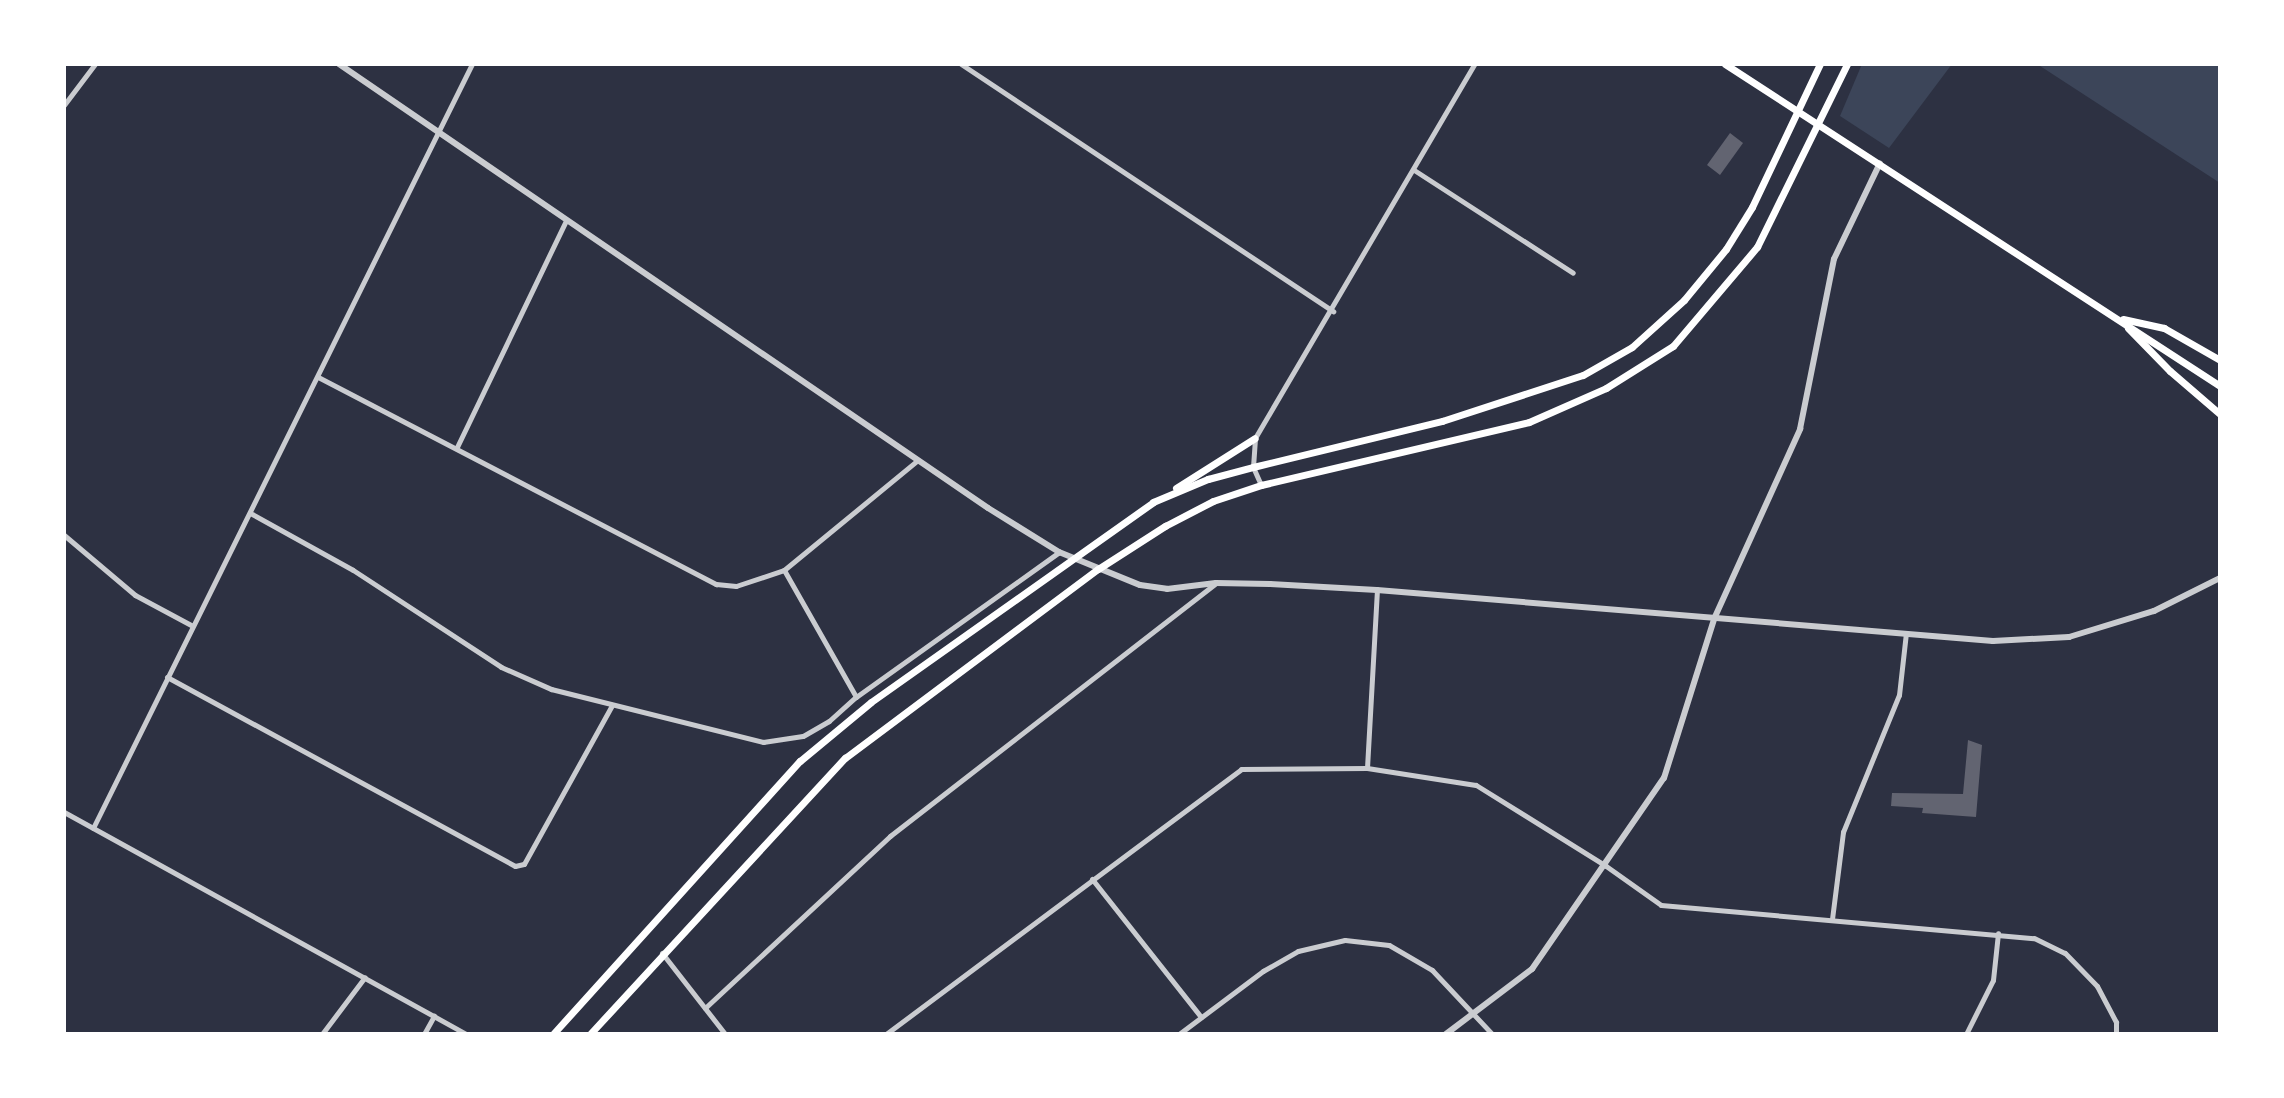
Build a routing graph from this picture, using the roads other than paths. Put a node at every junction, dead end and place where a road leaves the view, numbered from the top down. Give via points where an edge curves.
1 (95, 64) edge
2 (339, 64) edge
3 (472, 64) edge
4 (961, 64) edge
5 (1474, 64) edge
6 (1725, 64) edge
7 (1820, 64) edge
8 (1847, 64) edge
9 (64, 105) edge
10 (1799, 112) junction
11 (1817, 125) junction
12 (438, 133) junction
13 (1880, 163) junction
14 (1414, 170) junction
15 (566, 221) junction
16 (1573, 273) dead end
17 (1333, 311) junction
18 (2118, 318) junction
19 (2220, 360) edge
20 (318, 377) junction
21 (2220, 386) edge
22 (2220, 414) edge
23 (1255, 438) junction
24 (457, 447) junction
25 (918, 460) junction
26 (1253, 467) junction
27 (1261, 485) junction
28 (1164, 496) junction
29 (252, 514) junction
30 (64, 535) edge
31 (1059, 552) junction
32 (1072, 558) junction
33 (1098, 569) junction
34 (784, 570) junction
35 (2220, 578) edge
36 (1216, 583) junction
37 (1377, 590) junction
38 (1714, 619) junction
39 (191, 625) junction
40 (1906, 633) junction
41 (167, 677) junction
42 (856, 697) junction
43 (612, 705) junction
44 (1367, 768) junction
45 (64, 812) edge
46 (93, 828) junction
47 (1606, 866) junction
48 (1092, 879) junction
49 (1832, 919) junction
50 (1998, 933) junction
51 (662, 953) junction
52 (365, 977) junction
53 (705, 1008) junction
54 (1473, 1013) junction
55 (434, 1016) junction
56 (1201, 1017) junction
57 (322, 1034) edge
58 (424, 1034) edge
59 (466, 1034) edge
60 (553, 1034) edge
61 (590, 1034) edge
62 (725, 1034) edge
63 (886, 1034) edge
64 (1179, 1034) edge
65 (1446, 1034) edge
66 (1492, 1034) edge
67 (1966, 1034) edge
68 (2116, 1034) edge

1 - 9 street
2 - 12 street
3 - 12 street
4 - 17 street
5 - 14 street
6 - 10 main road
7 - 10 main road
8 - 11 main road
10 - 11 main road
10 - 26 main road via 1726,249 1684,300 1632,347 1583,375 1442,421
11 - 13 main road
11 - 27 main road via 1757,247 1673,346 1606,388 1529,422
12 - 15 street
12 - 20 street
13 - 18 main road
13 - 38 street via 1834,259 1800,429
14 - 16 street
14 - 17 street
15 - 24 street
15 - 25 street
17 - 23 street
18 - 19 main road via 2164,328
18 - 21 main road
18 - 22 main road
20 - 24 street
20 - 29 street
23 - 26 street
23 - 28 main road
24 - 34 street via 716,584 736,586
25 - 31 street
25 - 34 street
26 - 27 street
26 - 28 main road
27 - 33 main road via 1213,501
28 - 32 main road
29 - 39 street
29 - 43 street via 353,570 501,667 551,689
30 - 39 street via 135,595
31 - 32 street
31 - 42 street
32 - 33 street
32 - 60 main road via 871,702 800,761
33 - 36 street via 1167,589
33 - 51 main road via 845,758
34 - 42 street
35 - 40 street via 2154,611 2069,637 1993,641
36 - 37 street
36 - 53 street via 890,836
37 - 38 street
37 - 44 street
38 - 40 street
38 - 47 street via 1664,778
39 - 41 street
40 - 49 street via 1899,695 1843,832
41 - 43 street via 515,866 524,864
41 - 46 street
42 - 43 street via 803,736 763,742
44 - 47 street via 1476,785
44 - 48 street via 1241,769
45 - 46 street
46 - 52 street
47 - 49 street via 1661,905
47 - 54 street via 1532,969
48 - 56 street
48 - 63 street
49 - 50 street
50 - 67 street via 1993,980
50 - 68 street via 2034,938 2065,953 2097,986 2116,1022
51 - 53 street
51 - 61 main road
52 - 55 street
52 - 57 street
53 - 62 street
54 - 56 street via 1432,970 1389,945 1345,940 1298,951
54 - 65 street
54 - 66 street
55 - 58 street
55 - 59 street
56 - 64 street

